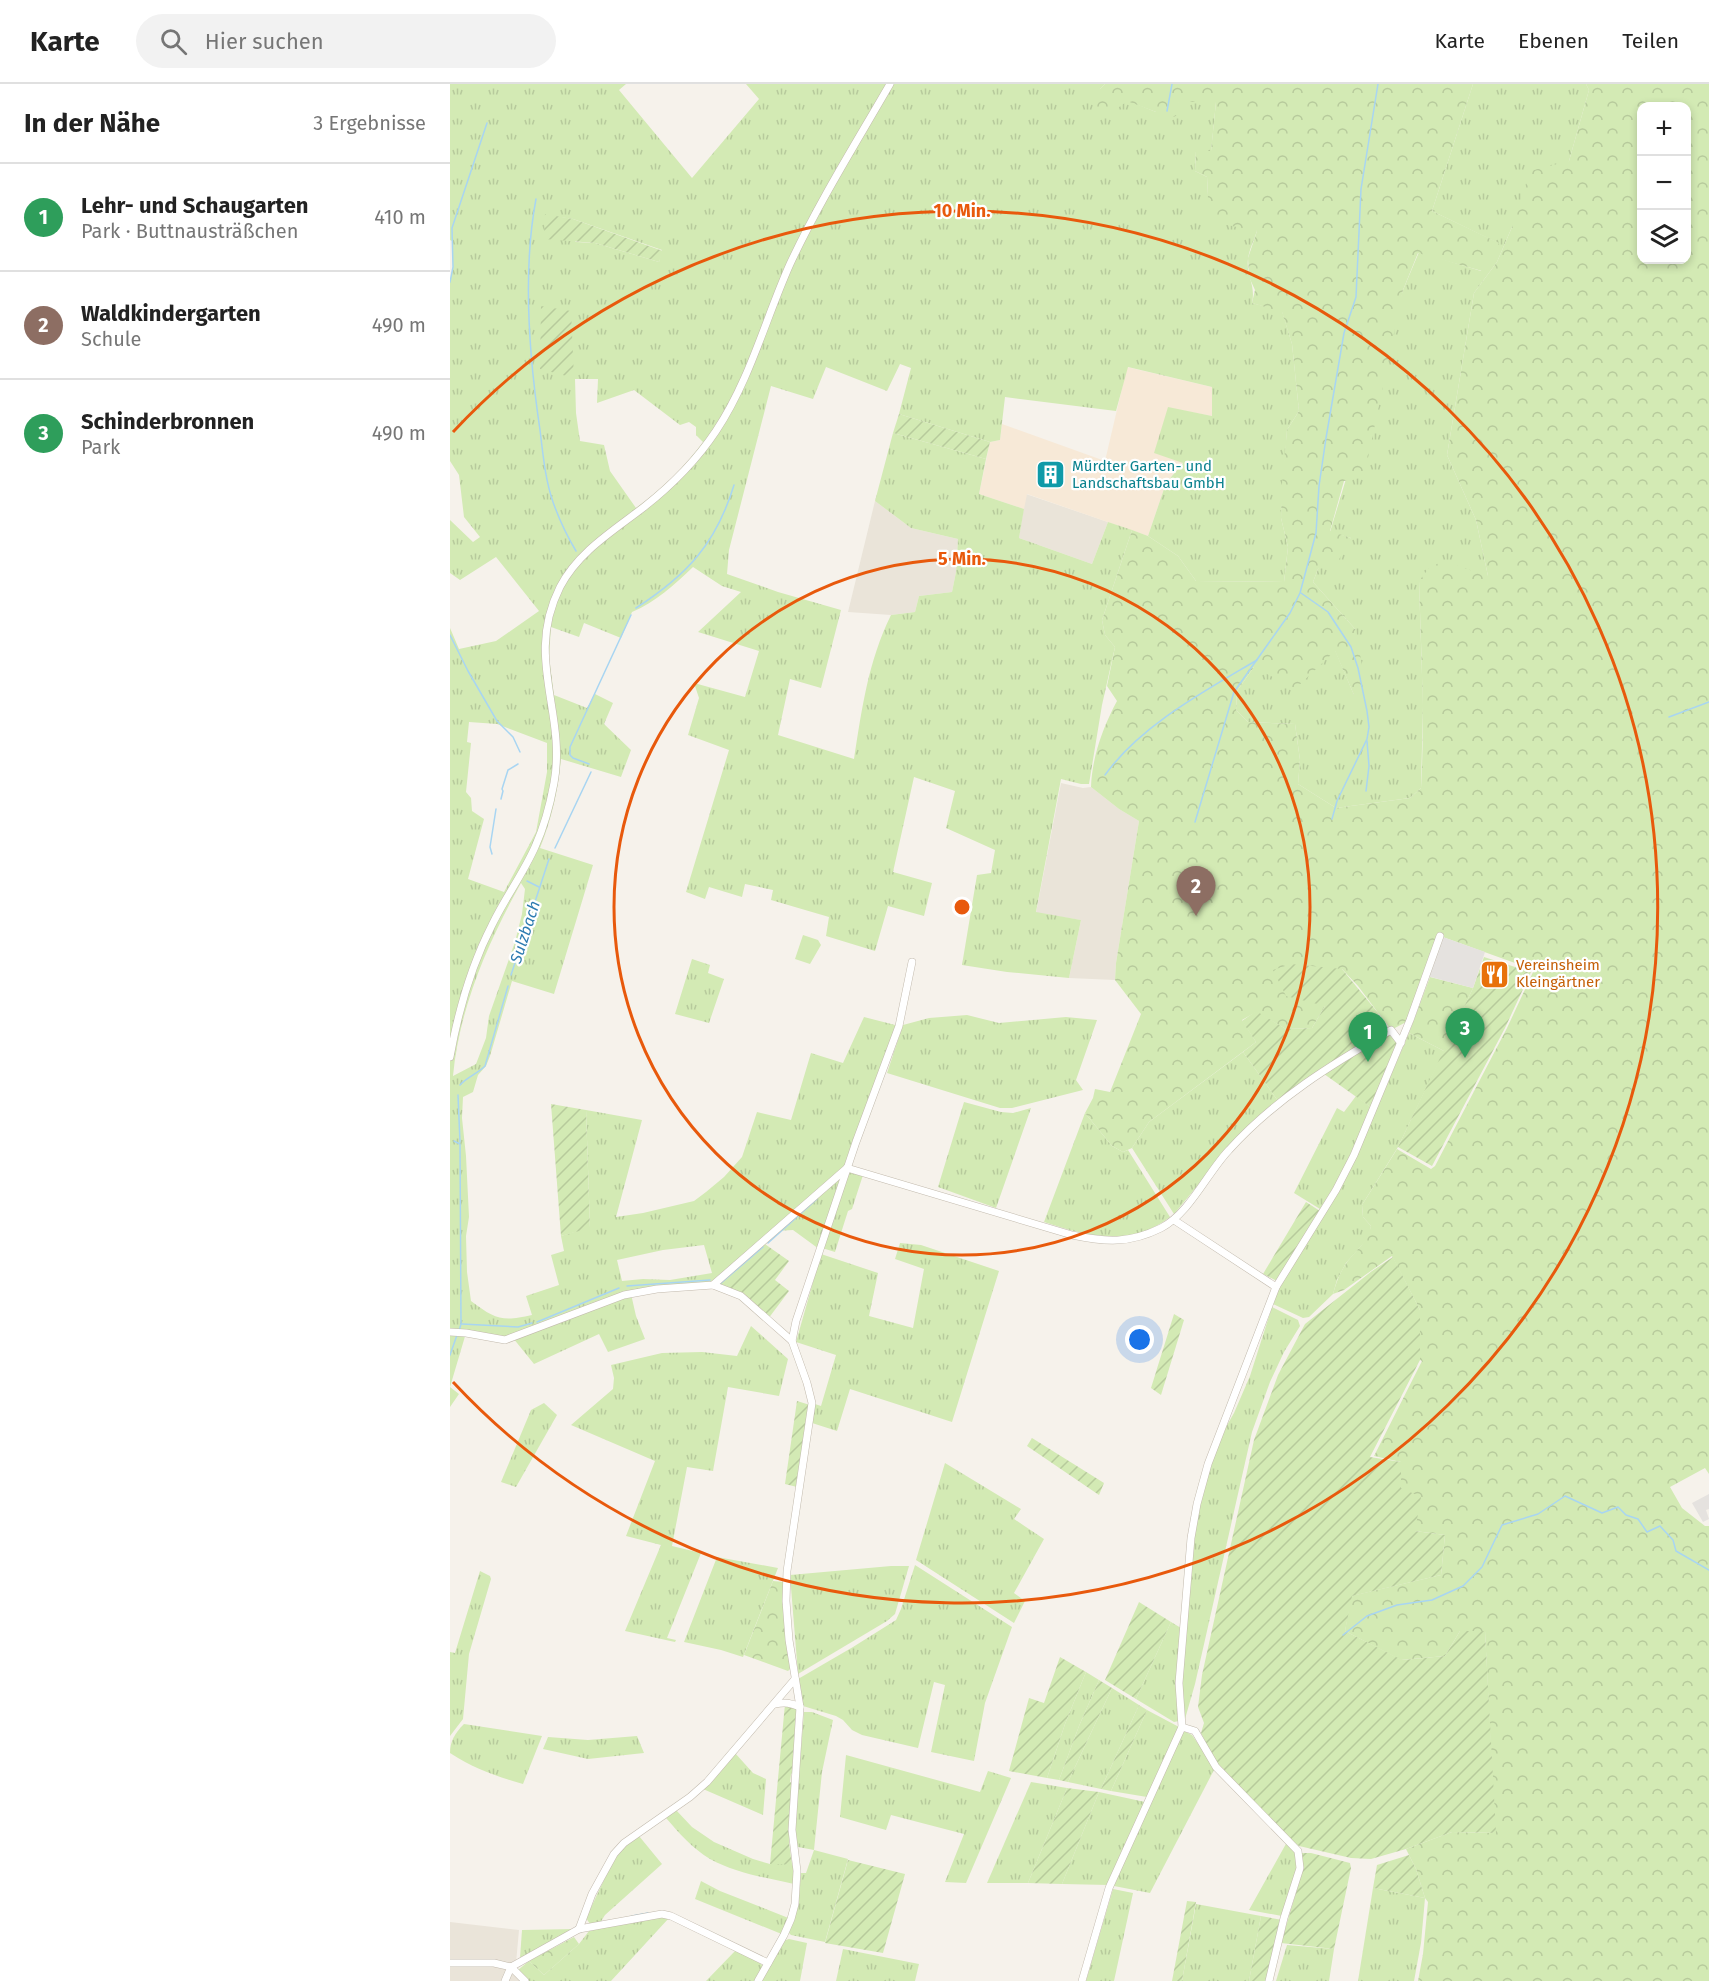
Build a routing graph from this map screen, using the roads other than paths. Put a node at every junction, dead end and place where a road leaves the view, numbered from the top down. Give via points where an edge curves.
1 (890, 84) edge
2 (1440, 936) dead end
3 (912, 962) dead end
4 (452, 1031) edge
5 (1401, 1043) junction
6 (450, 1057) edge
7 (847, 1168) junction
8 (1174, 1220) junction
9 (713, 1285) junction
10 (1276, 1287) junction
11 (453, 1332) edge
12 (792, 1341) junction
13 (795, 1679) junction
14 (775, 1704) junction
15 (800, 1707) junction
16 (1182, 1727) junction
17 (579, 1929) junction
18 (450, 1963) edge
19 (768, 1963) junction
20 (511, 1967) junction
21 (506, 1981) edge
22 (525, 1981) edge
23 (758, 1981) edge
24 (1082, 1981) edge
25 (1269, 1981) edge

1 - 4 street via 803,238 745,376 716,432 678,478 601,539 561,586 548,618 544,646 556,735 550,803 535,847 490,928
2 - 5 street
3 - 7 street via 899,1026
4 - 6 street
5 - 8 street via 1391,1030 1298,1088 1229,1150
5 - 10 street via 1354,1155
7 - 8 street via 1103,1241 1129,1240
7 - 9 street
7 - 12 street
8 - 10 street
9 - 11 street via 624,1295 505,1340
9 - 12 street via 741,1296
10 - 16 street via 1208,1464 1197,1504 1179,1683
12 - 13 street via 812,1403 787,1571 786,1601
13 - 14 street
13 - 15 street
14 - 15 street via 793,1703
14 - 17 street via 707,1782 614,1854 592,1894
15 - 19 street via 792,1830 797,1871 795,1904
16 - 24 street via 1109,1887
16 - 25 street via 1195,1731 1216,1767 1298,1851 1300,1868
17 - 19 street via 662,1914
17 - 20 street
18 - 20 street
19 - 23 street
20 - 21 street
20 - 22 street

